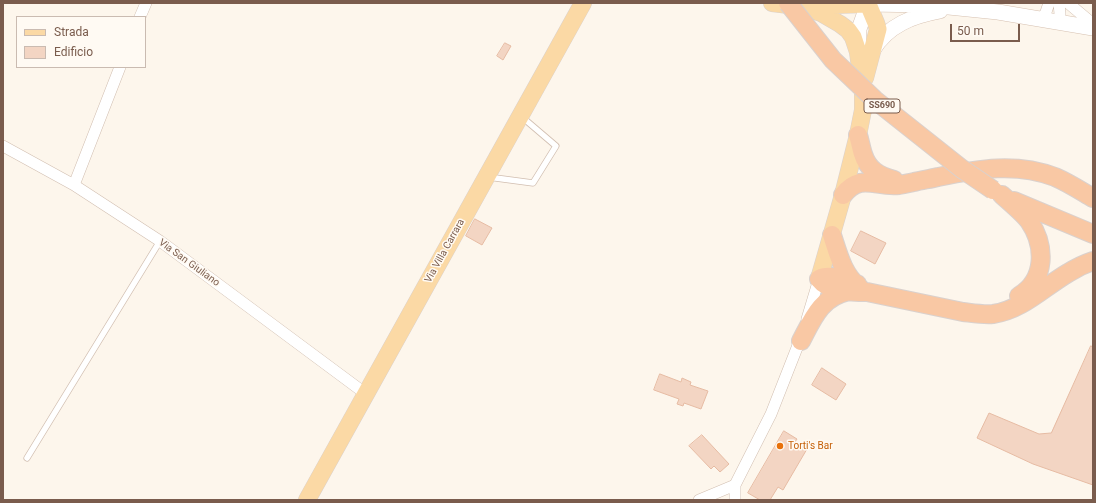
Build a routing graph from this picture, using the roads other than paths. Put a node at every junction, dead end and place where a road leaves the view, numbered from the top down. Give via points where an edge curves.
1 (146, 3) edge
2 (584, 3) edge
3 (772, 3) edge
4 (1049, 3) edge
5 (1059, 3) edge
6 (1068, 3) edge
7 (793, 4) edge
8 (868, 4) edge
9 (957, 7) junction
10 (140, 16) edge
11 (1042, 19) junction
12 (1059, 22) junction
13 (1093, 24) edge
14 (1093, 28) edge
15 (865, 52) junction
16 (120, 68) edge
17 (520, 116) junction
18 (858, 135) junction
19 (3, 146) edge
20 (486, 177) junction
21 (913, 182) junction
22 (74, 185) junction
23 (998, 193) junction
24 (843, 195) junction
25 (1093, 198) edge
26 (1093, 234) edge
27 (832, 235) junction
28 (160, 241) junction
29 (1093, 261) edge
30 (819, 279) junction
31 (858, 289) junction
32 (963, 312) junction
33 (801, 341) junction
34 (366, 394) junction
35 (27, 458) dead end
36 (735, 485) junction
37 (307, 500) edge
38 (699, 500) edge
39 (735, 500) edge

1 - 10 street
2 - 17 main road, Via Villa Carrara
3 - 7 main road
4 - 11 street
5 - 12 street
6 - 13 street
7 - 8 main road
7 - 15 main road via 821,13 840,24
7 - 23 highway, SS690, bridge via 833,60 875,100 962,169
8 - 9 main road
8 - 15 main road via 878,29
9 - 11 main road
9 - 15 main road via 923,14 903,22
11 - 12 main road
12 - 14 main road
15 - 18 main road via 869,60
16 - 22 street
17 - 20 main road, Via Villa Carrara
17 - 20 lane via 556,146 533,183
18 - 21 highway via 866,162 873,171 893,180
18 - 24 main road
19 - 22 street, Via San Giuliano
20 - 34 main road, Via Villa Carrara
21 - 24 highway via 895,186 857,183
21 - 25 highway via 968,171 1019,168 1056,178
22 - 28 street, Via San Giuliano
23 - 26 highway, SS690
23 - 32 highway via 1028,220 1035,232 1041,256 1037,275 1031,287 1012,300 996,307
24 - 27 main road
27 - 30 main road
27 - 31 highway via 843,266
28 - 34 street, Via San Giuliano
28 - 35 lane
29 - 32 highway via 1068,273 1012,309 993,314
30 - 31 highway via 831,277
30 - 33 street
31 - 32 highway
31 - 33 highway via 835,296 824,304
33 - 36 street via 771,414
34 - 37 main road, Via Villa Carrara
36 - 38 street
36 - 39 street

